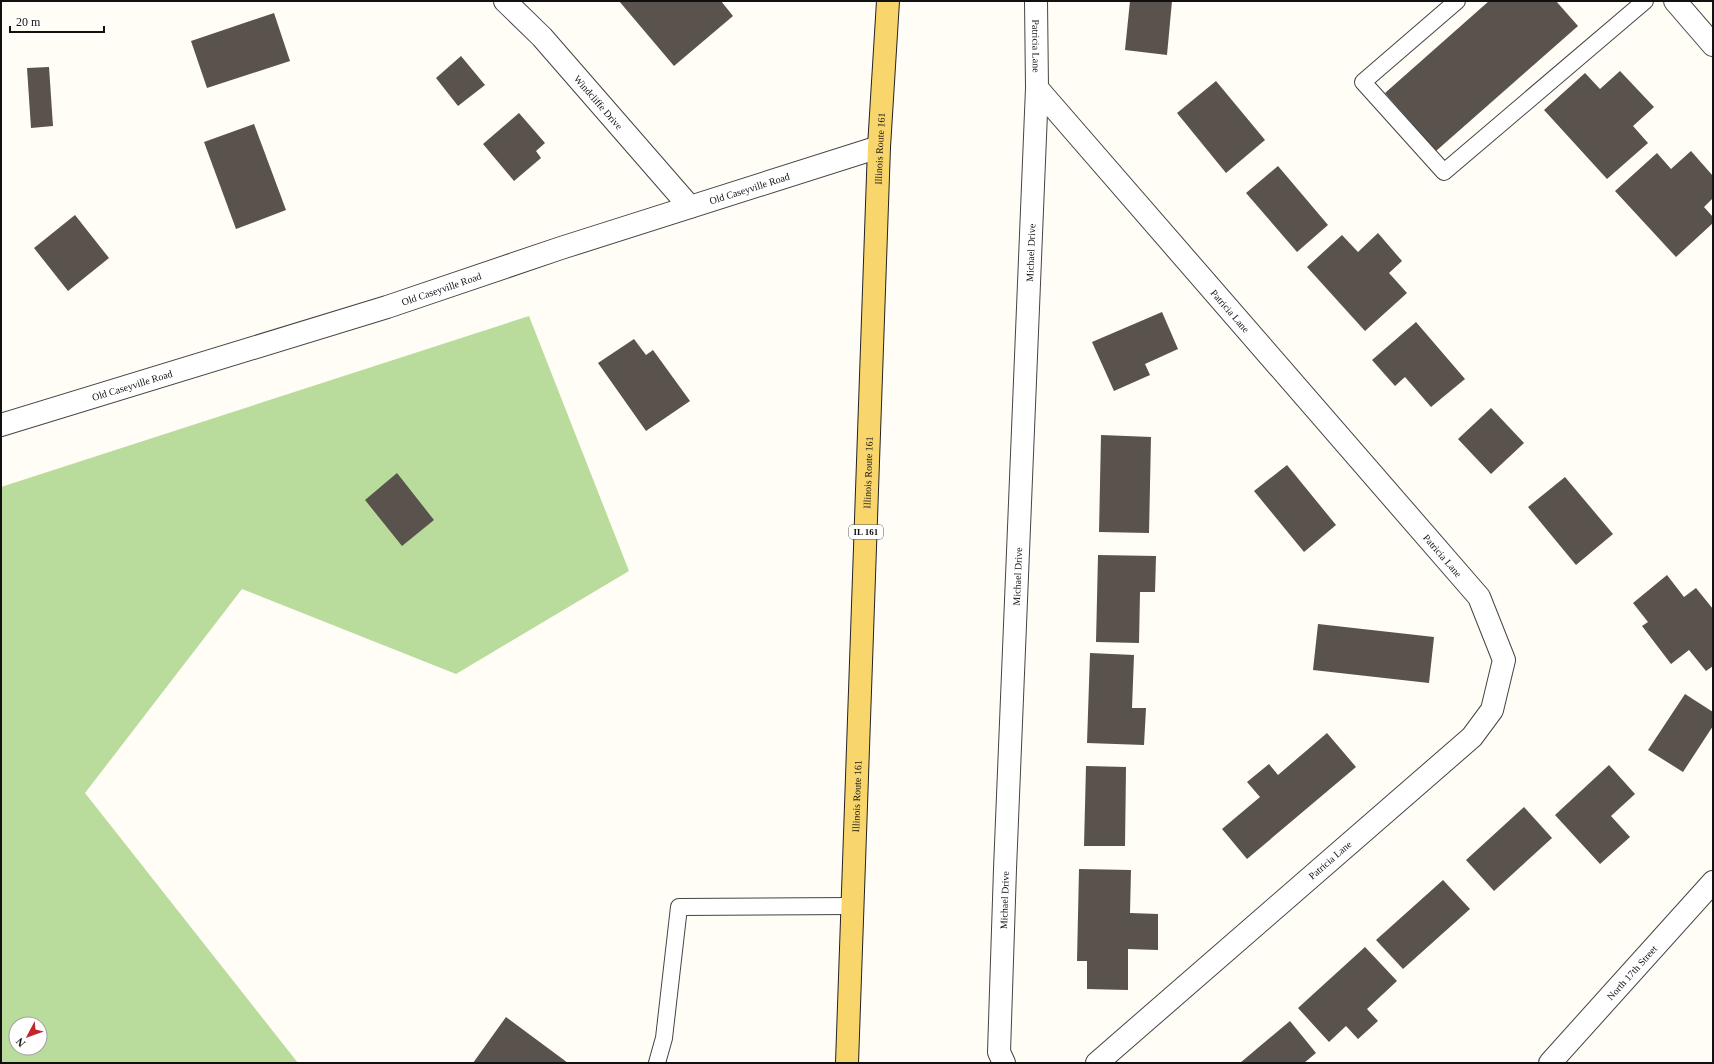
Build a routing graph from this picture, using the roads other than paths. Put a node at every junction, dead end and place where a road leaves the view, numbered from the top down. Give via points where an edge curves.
1 (505, 1) edge
2 (888, 1) edge
3 (1036, 1) edge
4 (1457, 1) edge
5 (1645, 1) edge
6 (1675, 1) edge
7 (1713, 45) edge
8 (1037, 88) junction
9 (879, 147) junction
10 (690, 207) junction
11 (1, 425) edge
12 (1713, 882) edge
13 (852, 906) junction
14 (657, 1063) edge
15 (847, 1063) edge
16 (1004, 1063) edge
17 (1097, 1063) edge
18 (1550, 1063) edge

1 - 10 street, Windcliffe Drive via 542,37
2 - 9 main road, Illinois Route 161 / IL 161
3 - 8 street, Patricia Lane
4 - 5 lane via 1363,82 1444,172
6 - 7 street
8 - 16 street, Michael Drive via 1004,869 999,1052
8 - 17 street, Patricia Lane via 1479,597 1504,660 1492,710 1472,737
9 - 10 street, Old Caseyville Road
9 - 13 main road, Illinois Route 161 / IL 161
10 - 11 street, Old Caseyville Road via 387,307
12 - 18 street, North 17th Street
13 - 14 lane via 679,907 664,1038
13 - 15 main road, Illinois Route 161 / IL 161

